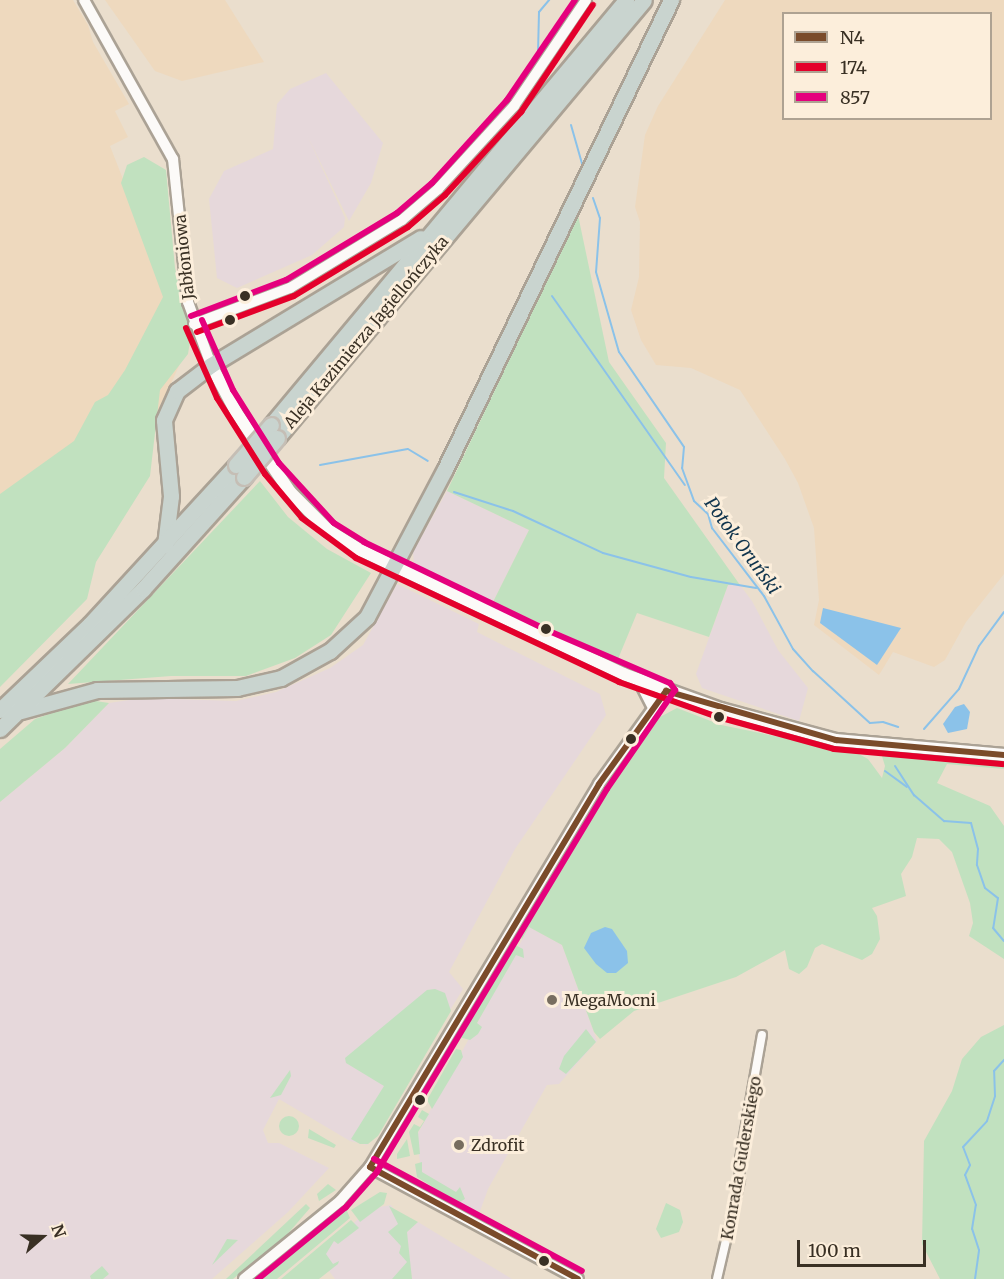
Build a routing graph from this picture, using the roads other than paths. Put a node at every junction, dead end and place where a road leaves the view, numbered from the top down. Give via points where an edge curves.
1 (84, 0) edge
2 (586, 0) edge
3 (627, 0) edge
4 (644, 0) edge
5 (671, 0) edge
6 (431, 232) junction
7 (194, 324) junction
8 (211, 365) junction
9 (274, 431) junction
10 (240, 471) junction
11 (165, 545) junction
12 (396, 568) junction
13 (641, 682) junction
14 (666, 691) junction
15 (654, 708) junction
16 (0, 710) edge
17 (21, 711) junction
18 (0, 729) edge
19 (1004, 755) edge
20 (762, 1035) dead end
21 (370, 1167) junction
22 (244, 1279) edge
23 (578, 1279) edge
24 (717, 1279) edge

1 - 7 street, Jabłoniowa via 173,159 186,290
2 - 7 street via 514,106 438,189 402,220 290,288
3 - 6 highway, Aleja Kazimierza Jagiellończyka
4 - 9 highway, Aleja Kazimierza Jagiellończyka
5 - 12 highway
6 - 8 highway
6 - 9 highway, Aleja Kazimierza Jagiellończyka
7 - 8 street, Jabłoniowa
8 - 11 highway via 177,391 164,420 171,496
8 - 12 main road, Jabłoniowa via 272,468 308,511 360,550
9 - 10 highway, Aleja Kazimierza Jagiellończyka, bridge
10 - 11 highway, Aleja Kazimierza Jagiellończyka
10 - 17 highway, Aleja Kazimierza Jagiellończyka via 144,589
11 - 16 highway, Aleja Kazimierza Jagiellończyka
12 - 13 main road, Jabłoniowa
12 - 17 highway via 367,617 343,641 314,662 281,678 237,688 97,690
13 - 14 main road, Jabłoniowa
13 - 15 main road
14 - 15 street
14 - 19 main road, Jabłoniowa via 836,740
15 - 21 street via 599,784
17 - 18 highway, Aleja Kazimierza Jagiellończyka
20 - 24 street, Konrada Guderskiego via 739,1165 740,1180
21 - 22 street via 340,1201
21 - 23 street

